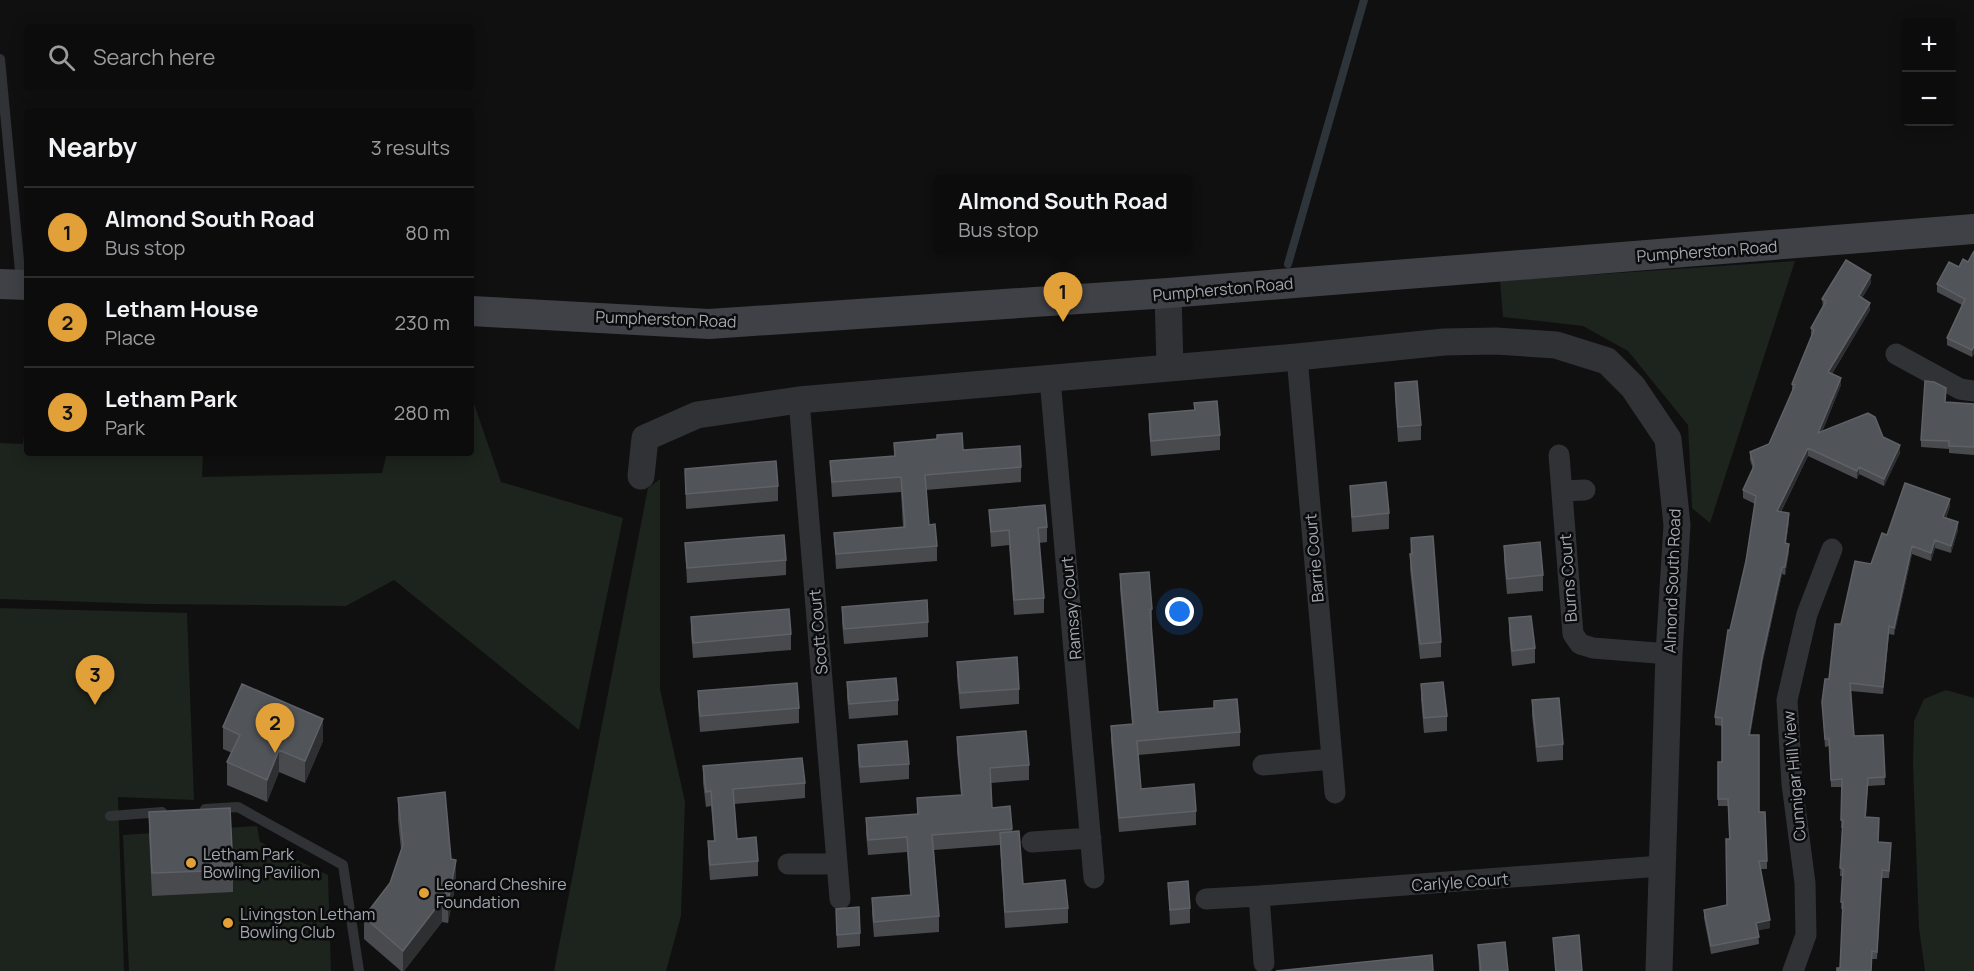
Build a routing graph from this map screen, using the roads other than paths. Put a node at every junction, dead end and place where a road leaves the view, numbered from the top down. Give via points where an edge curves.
1 (0, 59) edge
2 (1974, 229) edge
3 (16, 285) edge
4 (1168, 294) junction
5 (474, 310) edge
6 (1896, 354) dead end
7 (1297, 357) junction
8 (1170, 368) junction
9 (1050, 378) junction
10 (1974, 392) edge
11 (799, 400) junction
12 (1559, 455) dead end
13 (641, 476) dead end
14 (1585, 490) dead end
15 (1562, 491) junction
16 (1832, 549) dead end
17 (1669, 654) junction
18 (1332, 759) junction
19 (1263, 765) dead end
20 (1335, 793) dead end
21 (191, 810) edge
22 (179, 811) edge
23 (110, 816) dead end
24 (1091, 838) junction
25 (1032, 842) dead end
26 (788, 864) dead end
27 (837, 864) junction
28 (1661, 866) junction
29 (1094, 878) dead end
30 (1259, 896) junction
31 (840, 899) dead end
32 (1206, 899) dead end
33 (1264, 963) dead end
34 (359, 971) edge
35 (1659, 971) edge
36 (1793, 971) edge

1 - 3 lane
2 - 4 main road, Pumpherston Road
4 - 5 main road, Pumpherston Road via 709,324
4 - 8 street
6 - 10 street via 1960,389
7 - 8 street, Almond South Road
7 - 17 street, Almond South Road via 1443,342 1496,341 1556,345 1606,361 1633,387 1668,439 1677,525
7 - 18 street, Barrie Court
8 - 9 street, Almond South Road
9 - 11 street, Almond South Road
9 - 24 street, Ramsay Court
11 - 13 street, Almond South Road via 697,415 645,438
11 - 27 street, Scott Court
12 - 15 street, Burns Court
14 - 15 street
15 - 17 street, Burns Court via 1573,634 1580,644 1593,648
16 - 36 street, Cunnigar Hill View via 1807,614 1787,700 1792,784 1805,883 1806,935
17 - 28 street, Almond South Road
18 - 19 street
18 - 20 street, Barrie Court
21 - 34 lane via 238,807 343,865
22 - 23 lane
24 - 25 street
24 - 29 street, Ramsay Court
26 - 27 street
27 - 31 street, Scott Court
28 - 30 street, Carlyle Court
28 - 35 street, Almond South Road
30 - 32 street, Carlyle Court
30 - 33 street

